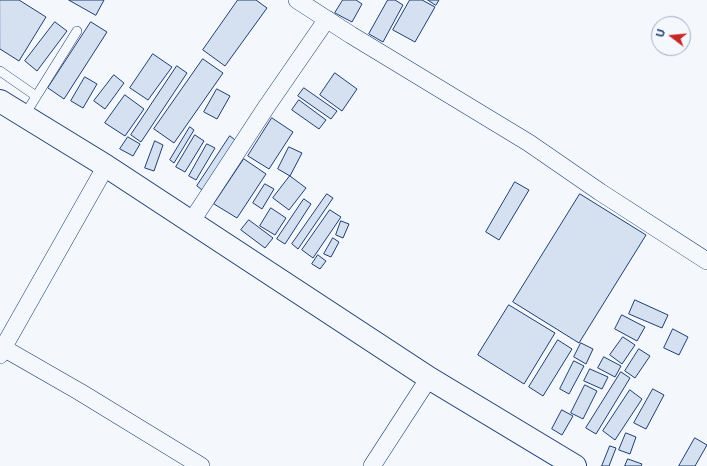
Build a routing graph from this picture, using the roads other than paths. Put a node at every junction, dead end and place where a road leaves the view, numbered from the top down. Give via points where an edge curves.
1 (298, 0) edge
2 (327, 19) junction
3 (77, 31) dead end
4 (0, 71) edge
5 (36, 96) junction
6 (0, 102) edge
7 (24, 116) junction
8 (106, 166) junction
9 (191, 222) junction
10 (707, 261) edge
11 (1, 349) edge
12 (429, 378) junction
13 (201, 466) edge
14 (372, 466) edge
15 (575, 466) edge

1 - 2 street
2 - 9 street
2 - 10 street via 528,143
3 - 5 lane
4 - 5 lane
5 - 7 lane
6 - 7 highway
7 - 8 highway
8 - 9 highway
8 - 11 street
9 - 12 highway
11 - 13 street via 80,392
12 - 14 street
12 - 15 highway

